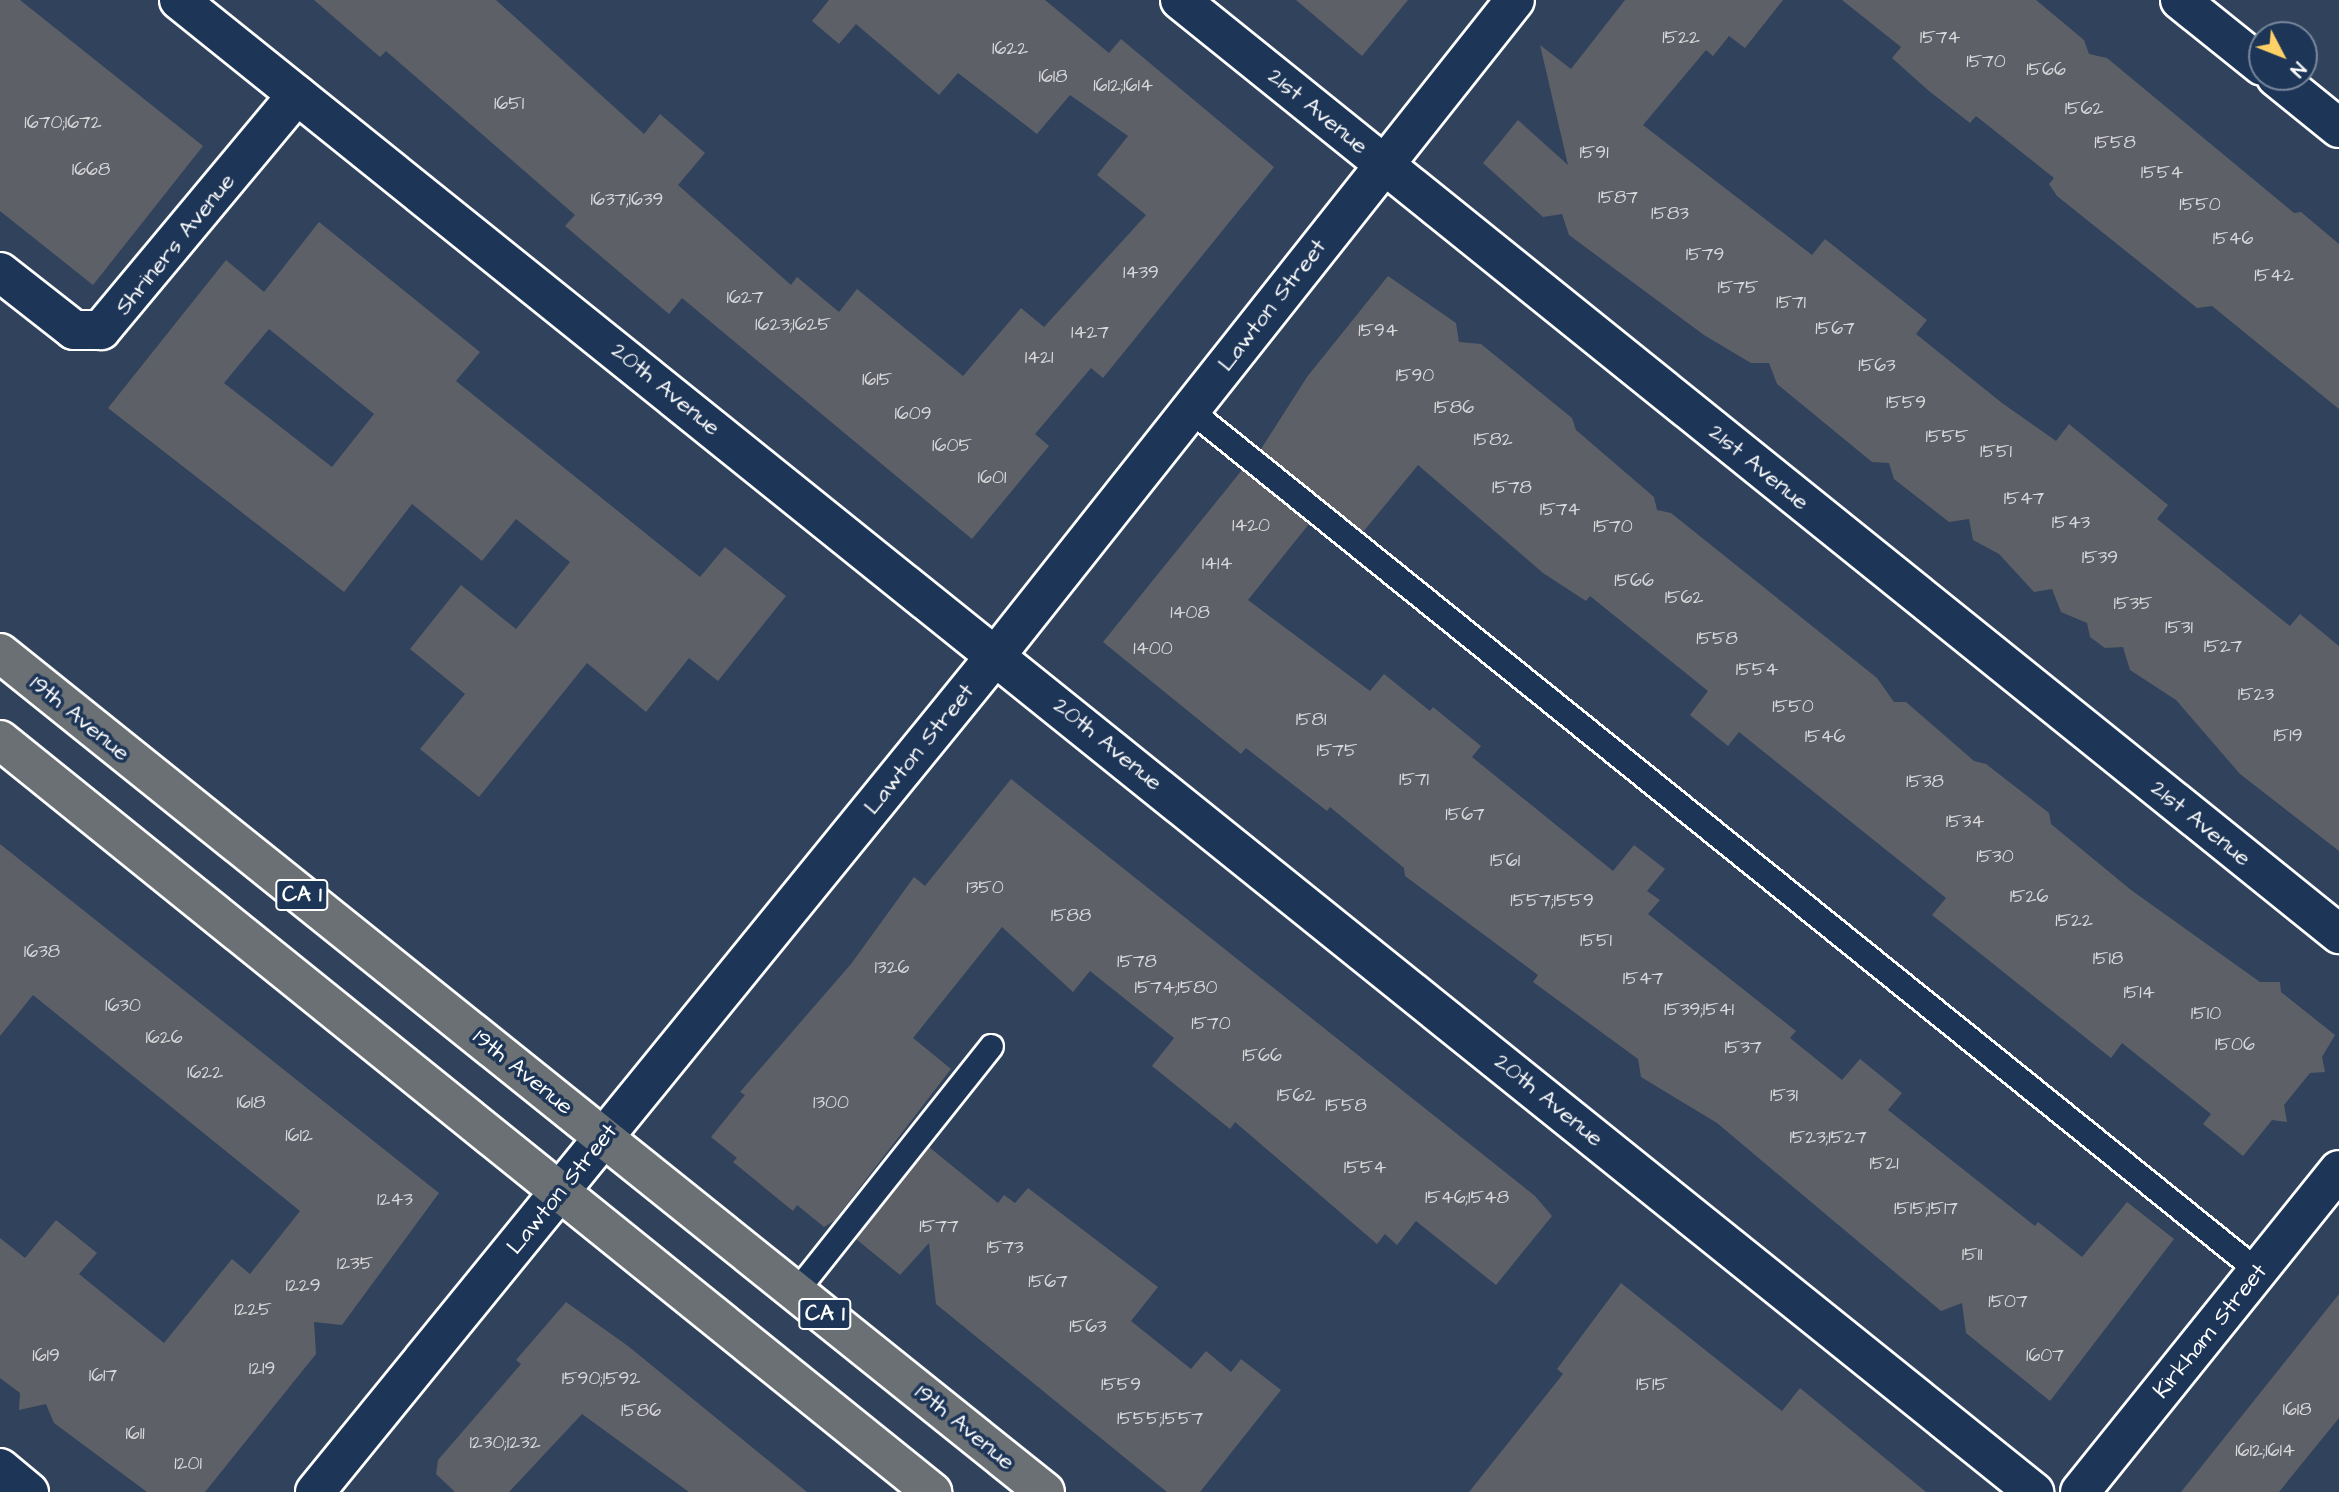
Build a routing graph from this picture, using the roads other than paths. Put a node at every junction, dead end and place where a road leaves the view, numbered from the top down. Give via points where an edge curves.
1 (179, 0) edge
2 (1180, 0) edge
3 (1515, 0) edge
4 (2180, 0) edge
5 (2248, 55) edge
6 (2293, 91) edge
7 (297, 94) junction
8 (2339, 128) edge
9 (1383, 164) junction
10 (0, 272) edge
11 (1190, 410) junction
12 (0, 653) edge
13 (997, 654) junction
14 (0, 740) edge
15 (2339, 934) edge
16 (991, 1046) dead end
17 (604, 1138) junction
18 (2339, 1170) edge
19 (561, 1190) junction
20 (2258, 1271) junction
21 (796, 1291) junction
22 (0, 1468) edge
23 (29, 1492) edge
24 (316, 1492) edge
25 (932, 1492) edge
26 (1045, 1492) edge
27 (2034, 1492) edge
28 (2080, 1492) edge

1 - 7 street, 20th Avenue
2 - 9 street, 21st Avenue
3 - 9 street, Lawton Street
4 - 5 street
6 - 8 street
7 - 10 street, Shriners Avenue via 101,330 74,330
7 - 13 street, 20th Avenue
9 - 11 street, Lawton Street
9 - 15 street, 21st Avenue
11 - 13 street, Lawton Street
11 - 20 lane
12 - 17 highway, 19th Avenue / CA 1
13 - 17 street, Lawton Street
13 - 27 street, 20th Avenue
14 - 19 highway
16 - 21 lane
17 - 19 street, Lawton Street
17 - 21 highway, 19th Avenue / CA 1
18 - 20 street, Kirkham Street
19 - 24 street, Lawton Street
19 - 25 highway
20 - 28 street, Kirkham Street
21 - 26 highway, 19th Avenue / CA 1
22 - 23 street

